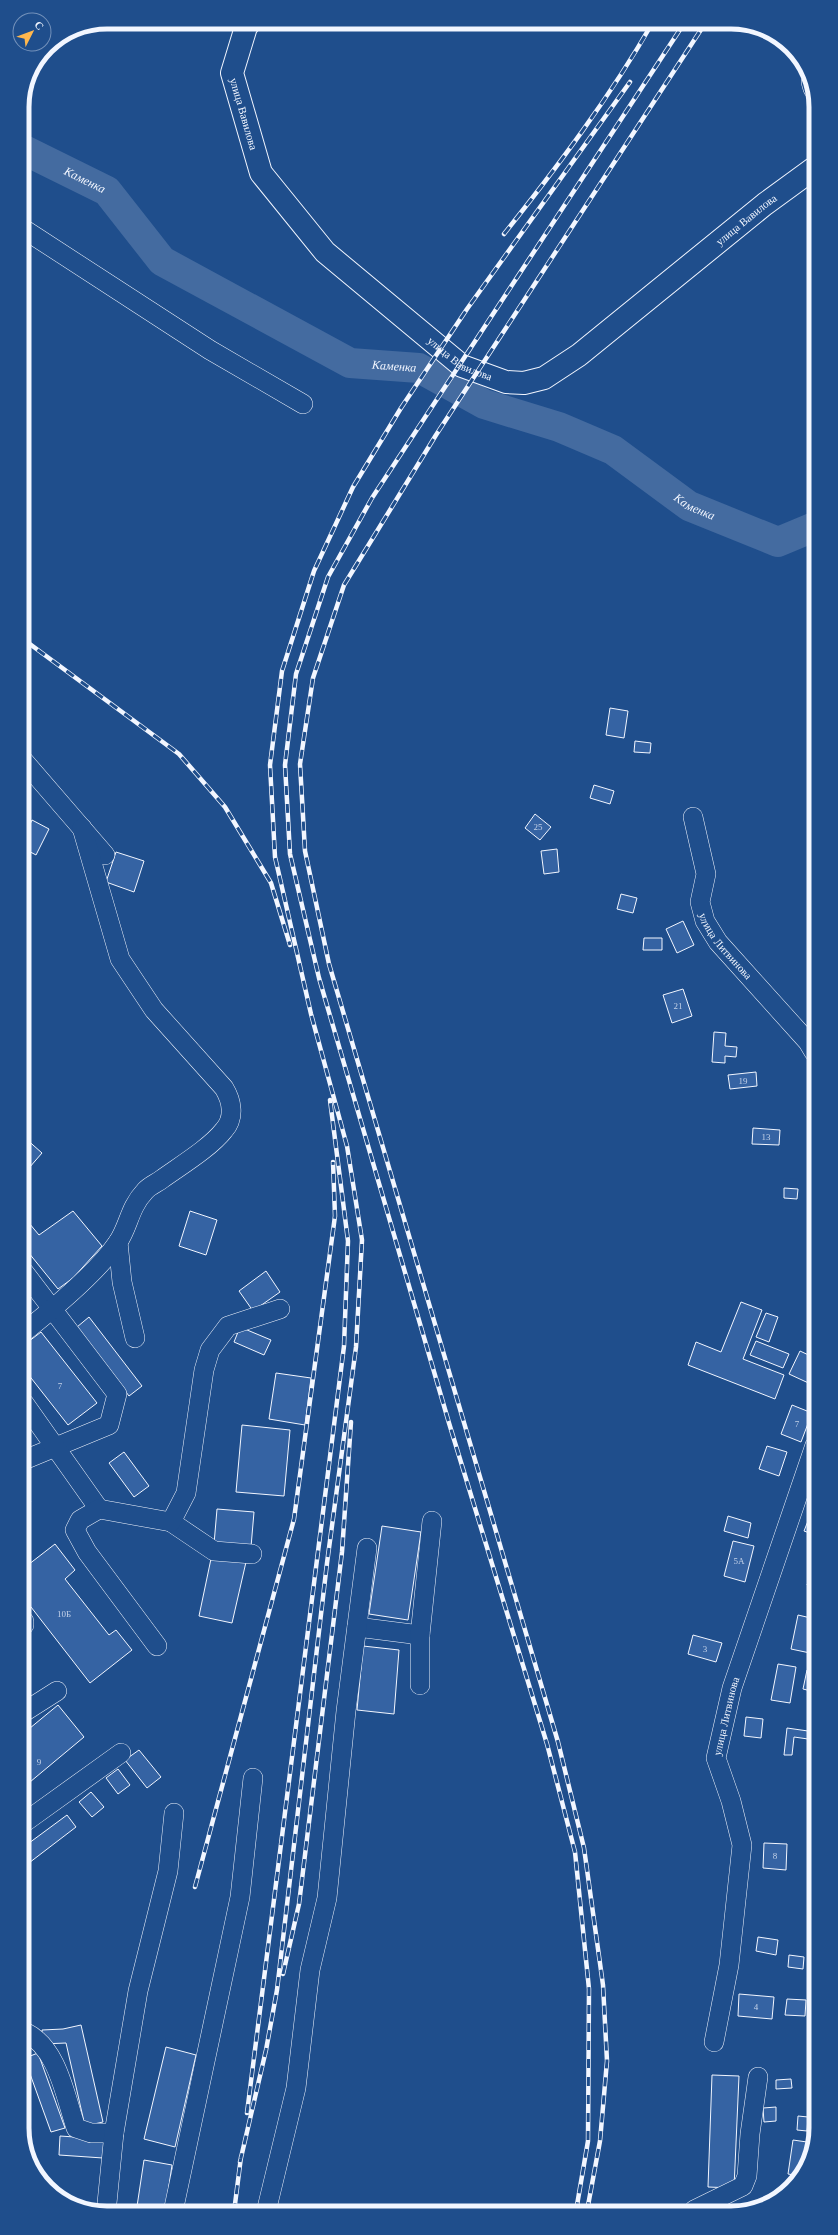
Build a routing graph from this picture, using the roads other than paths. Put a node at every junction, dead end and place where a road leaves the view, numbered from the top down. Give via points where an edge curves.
1 (245, 29) edge
2 (809, 172) edge
3 (29, 233) edge
4 (303, 404) dead end
5 (29, 767) edge
6 (693, 817) dead end
7 (82, 828) junction
8 (104, 855) dead end
9 (809, 1044) edge
10 (118, 1242) junction
11 (29, 1278) edge
12 (53, 1309) junction
13 (280, 1309) dead end
14 (29, 1328) edge
15 (135, 1338) dead end
16 (29, 1410) edge
17 (56, 1446) junction
18 (29, 1458) edge
19 (809, 1463) edge
20 (99, 1509) junction
21 (432, 1521) dead end
22 (171, 1522) junction
23 (367, 1548) dead end
24 (252, 1554) dead end
25 (357, 1627) junction
26 (420, 1635) junction
27 (157, 1646) dead end
28 (420, 1685) dead end
29 (57, 1690) dead end
30 (29, 1709) edge
31 (121, 1753) dead end
32 (253, 1778) dead end
33 (174, 1813) dead end
34 (29, 1818) edge
35 (29, 2034) edge
36 (714, 2042) dead end
37 (758, 2077) dead end
38 (114, 2133) junction
39 (107, 2206) edge
40 (174, 2206) edge
41 (267, 2206) edge
42 (702, 2206) edge

1 - 2 main road, улица Вавилова via 232,73 261,173 325,252 462,366 506,382 524,383 544,378 579,355 765,204
3 - 4 street via 210,350
5 - 7 street
6 - 9 street, улица Литвинова via 706,874 700,902 706,921 718,942
7 - 8 street
7 - 10 street via 120,959 154,1010 224,1088 229,1097 232,1114 225,1130 145,1191 130,1213
10 - 12 street via 91,1273
10 - 15 street via 122,1282
11 - 12 street
12 - 14 street
12 - 17 street via 117,1394 109,1425
13 - 22 street via 228,1326 210,1350 204,1370 186,1493
16 - 17 street
17 - 18 street
17 - 20 street
19 - 36 street, улица Литвинова via 732,1688 716,1758 731,1801 742,1845 728,1965
20 - 22 street
20 - 27 street via 80,1520 75,1530 87,1552
21 - 26 street
22 - 24 street via 214,1551
23 - 25 street
25 - 26 street
25 - 41 street via 327,1898 310,1970 296,2088
26 - 28 street
29 - 30 street
31 - 34 street
32 - 40 street via 240,1897
33 - 38 street via 168,1871 138,1991
35 - 38 street via 53,2060 76,2128 91,2133
37 - 42 street via 747,2176 743,2186
38 - 39 street

